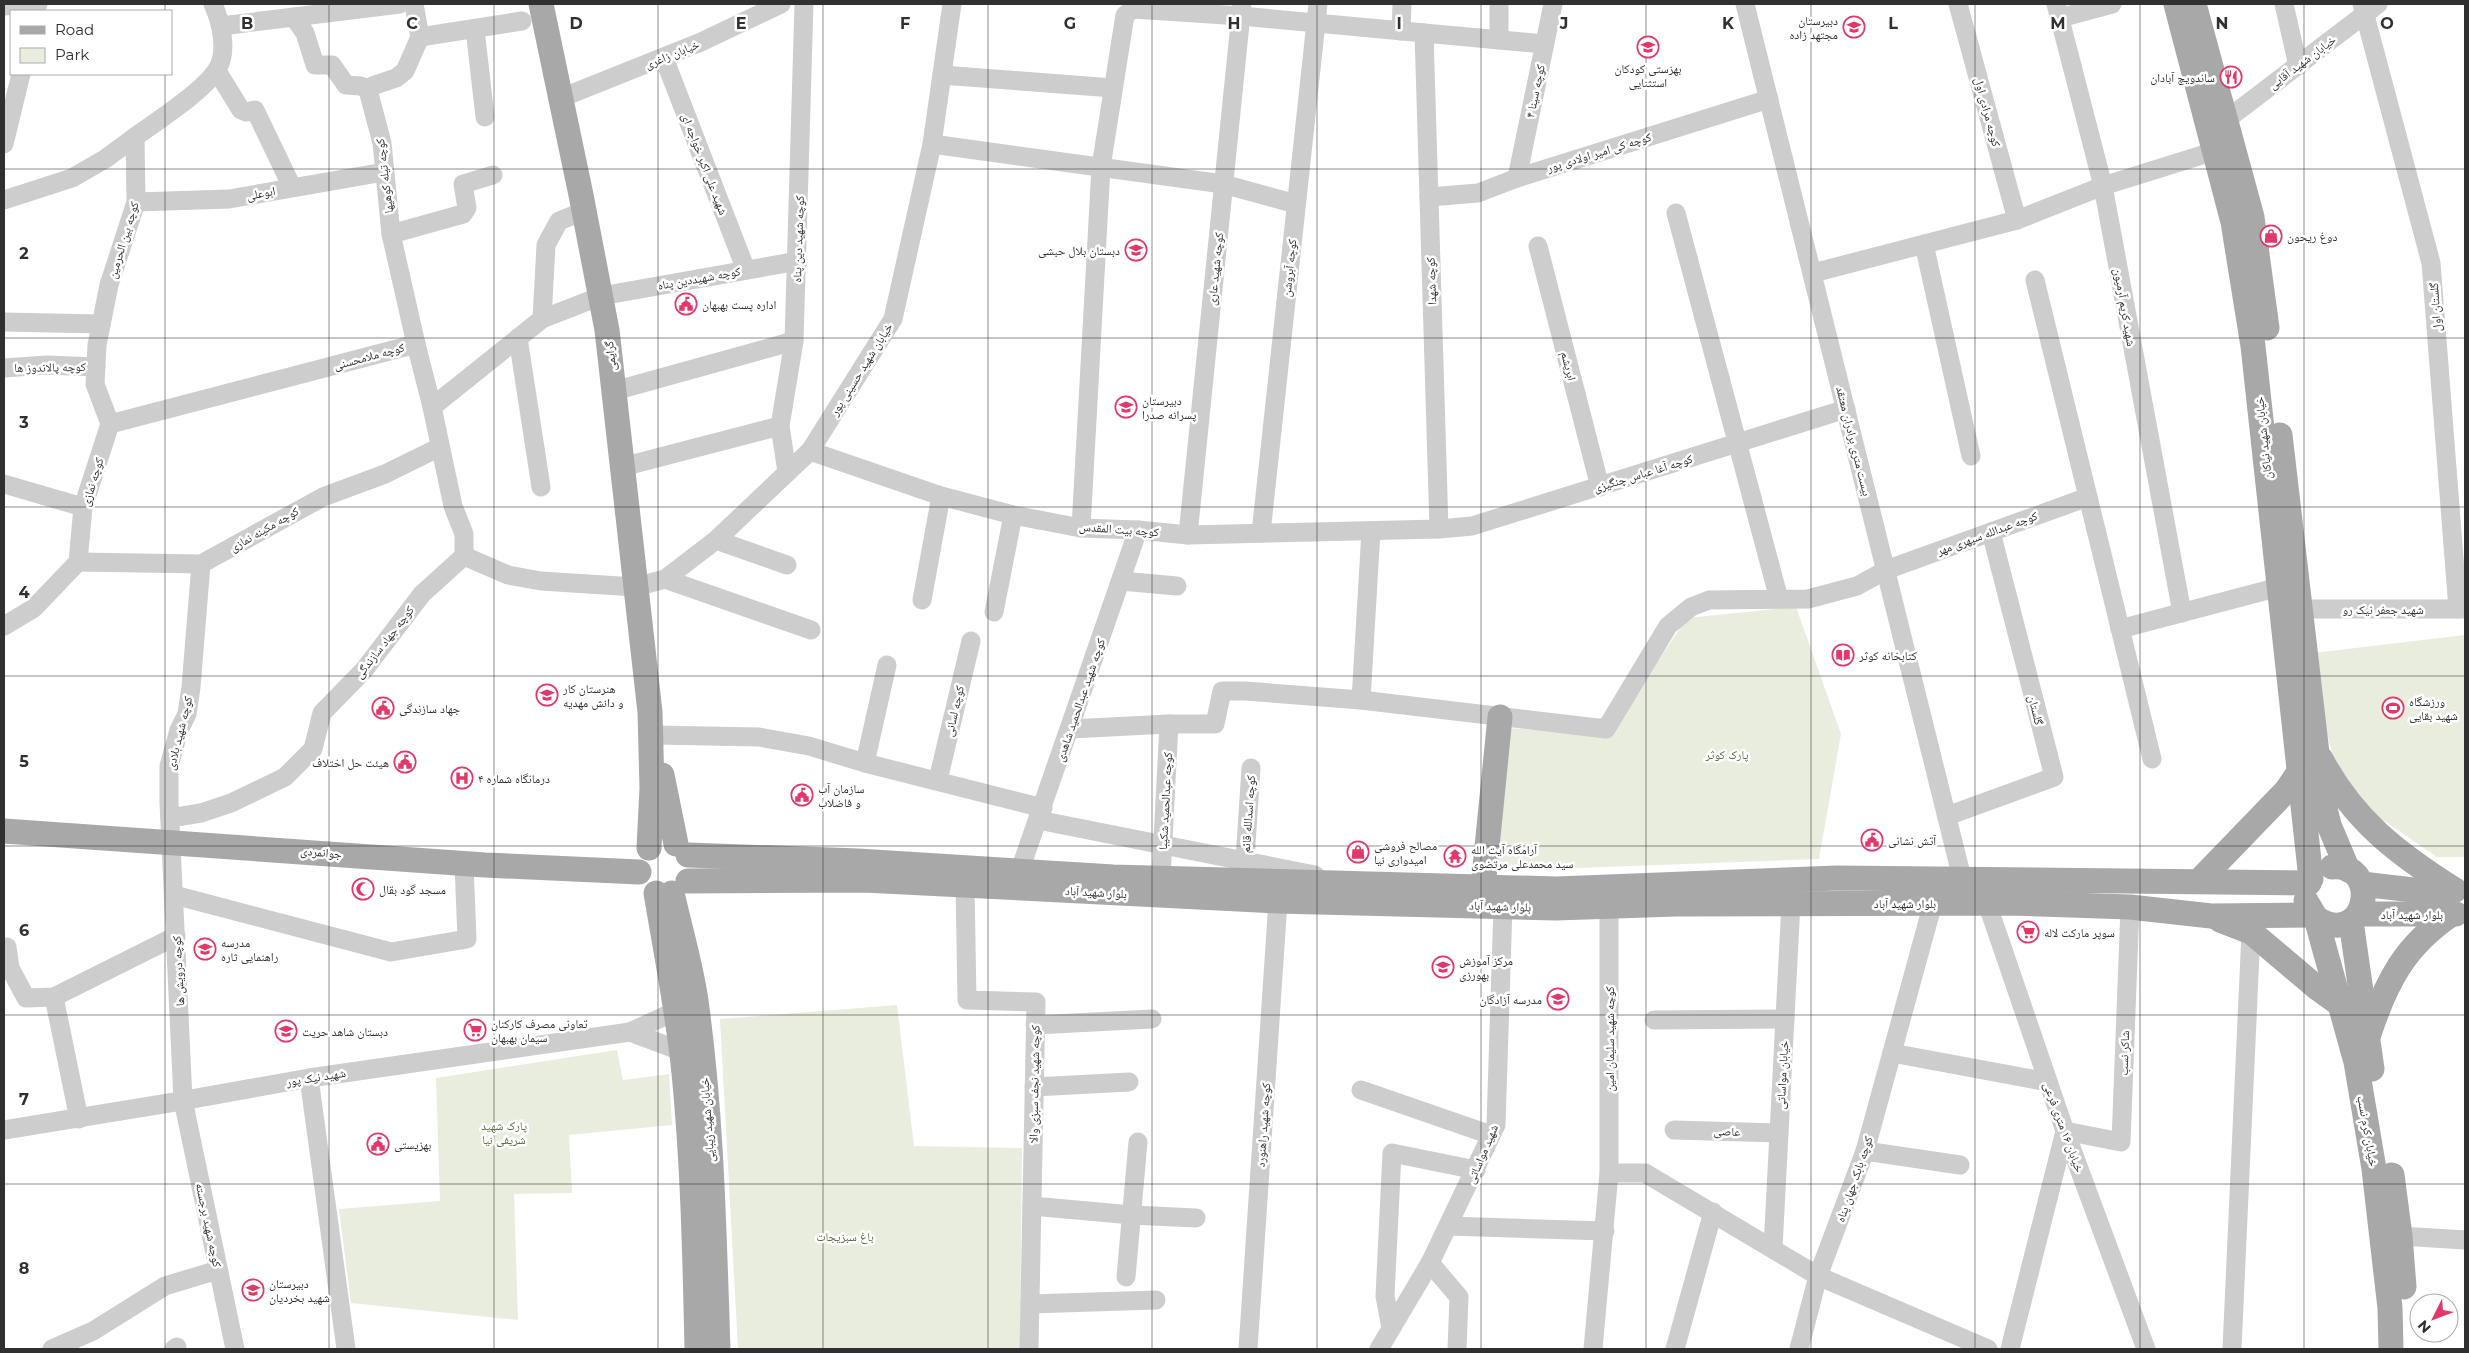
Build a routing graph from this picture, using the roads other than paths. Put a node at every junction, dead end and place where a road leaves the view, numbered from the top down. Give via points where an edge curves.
1 (21, 4) edge
2 (213, 4) edge
3 (400, 4) edge
4 (414, 4) edge
5 (541, 4) edge
6 (780, 4) edge
7 (804, 4) edge
8 (952, 4) edge
9 (1318, 4) edge
10 (1402, 4) edge
11 (1499, 4) edge
12 (1553, 4) edge
13 (1745, 4) edge
14 (1958, 4) edge
15 (2112, 4) edge
16 (2176, 4) edge
17 (2194, 4) edge
18 (2284, 4) edge
19 (4, 6) edge
20 (2368, 7) edge
21 (1242, 10) edge
22 (2058, 11) edge
23 (294, 17) junction
24 (522, 21) dead end
25 (1316, 23) junction
26 (221, 26) junction
27 (475, 30) junction
28 (1401, 31) junction
29 (1424, 33) junction
30 (420, 37) junction
31 (1499, 40) junction
32 (1544, 44) junction
33 (664, 58) junction
34 (2298, 66) junction
35 (217, 71) junction
36 (21, 75) edge
37 (942, 75) junction
38 (1113, 88) junction
39 (368, 90) junction
40 (561, 98) junction
41 (1769, 99) junction
42 (485, 117) dead end
43 (2226, 120) junction
44 (135, 138) junction
45 (4, 144) edge
46 (932, 144) junction
47 (2215, 152) junction
48 (1101, 167) junction
49 (384, 172) junction
50 (493, 175) dead end
51 (1517, 178) junction
52 (1223, 184) junction
53 (2103, 186) junction
54 (292, 187) junction
55 (1429, 197) junction
56 (4, 200) edge
57 (136, 202) junction
58 (1296, 204) junction
59 (584, 210) junction
60 (1676, 213) dead end
61 (2017, 220) junction
62 (391, 234) junction
63 (1924, 244) junction
64 (1538, 246) dead end
65 (798, 261) junction
66 (746, 270) junction
67 (1813, 273) junction
68 (2035, 280) dead end
69 (601, 296) junction
70 (542, 319) junction
71 (4, 322) edge
72 (101, 324) junction
73 (518, 338) junction
74 (794, 341) junction
75 (416, 344) junction
76 (96, 367) junction
77 (4, 368) edge
78 (614, 392) junction
79 (432, 407) junction
80 (1846, 409) junction
81 (110, 424) junction
82 (780, 426) junction
83 (1738, 444) junction
84 (440, 447) junction
85 (810, 451) junction
86 (1971, 456) dead end
87 (622, 467) junction
88 (787, 472) junction
89 (4, 484) edge
90 (541, 487) dead end
91 (1600, 487) junction
92 (941, 496) junction
93 (2088, 497) junction
94 (83, 507) junction
95 (1012, 515) junction
96 (1081, 528) junction
97 (1439, 529) junction
98 (1138, 530) junction
99 (1370, 531) junction
100 (1991, 532) junction
101 (1261, 533) junction
102 (1188, 535) junction
103 (716, 540) junction
104 (464, 556) junction
105 (78, 562) junction
106 (201, 564) junction
107 (787, 565) dead end
108 (1886, 570) junction
109 (664, 579) junction
110 (1121, 580) junction
111 (1177, 586) dead end
112 (2279, 586) junction
113 (635, 587) junction
114 (1779, 599) junction
115 (922, 600) dead end
116 (2300, 609) junction
117 (2462, 609) edge
118 (994, 612) dead end
119 (2182, 613) junction
120 (4, 626) edge
121 (2120, 629) junction
122 (811, 630) dead end
123 (971, 641) dead end
124 (887, 665) dead end
125 (1361, 700) junction
126 (1500, 717) junction
127 (653, 724) junction
128 (1170, 724) junction
129 (1070, 729) junction
130 (2316, 750) junction
131 (2152, 759) dead end
132 (865, 763) junction
133 (1251, 768) dead end
134 (2299, 772) junction
135 (938, 780) junction
136 (1040, 814) junction
137 (1947, 816) junction
138 (170, 830) junction
139 (4, 831) edge
140 (1163, 846) junction
141 (649, 848) junction
142 (1245, 860) junction
143 (464, 864) junction
144 (1020, 870) junction
145 (639, 872) junction
146 (686, 872) junction
147 (2355, 877) junction
148 (1160, 878) junction
149 (1962, 878) junction
150 (2199, 881) junction
151 (2310, 881) junction
152 (1355, 884) junction
153 (965, 885) junction
154 (1483, 887) junction
155 (174, 895) junction
156 (1278, 900) junction
157 (1987, 902) junction
158 (2459, 902) edge
159 (1791, 903) junction
160 (1933, 903) junction
161 (1503, 906) junction
162 (1609, 906) junction
163 (2130, 907) junction
164 (2211, 916) junction
165 (2314, 916) junction
166 (2354, 918) junction
167 (2251, 932) junction
168 (176, 936) junction
169 (4, 948) edge
170 (2355, 951) junction
171 (2327, 955) junction
172 (54, 997) junction
173 (2340, 1005) junction
174 (676, 1011) junction
175 (1152, 1019) dead end
176 (1785, 1019) junction
177 (1654, 1020) dead end
178 (1035, 1025) junction
179 (630, 1032) junction
180 (2367, 1039) junction
181 (681, 1051) junction
182 (1892, 1053) junction
183 (309, 1078) junction
184 (1129, 1082) dead end
185 (2048, 1082) junction
186 (1034, 1087) junction
187 (1361, 1090) dead end
188 (183, 1100) junction
189 (79, 1119) junction
190 (4, 1130) edge
191 (1674, 1130) dead end
192 (2065, 1132) junction
193 (1779, 1133) junction
194 (1492, 1136) junction
195 (1138, 1142) dead end
196 (1865, 1151) junction
197 (1960, 1165) dead end
198 (1476, 1170) junction
199 (1609, 1173) junction
200 (1032, 1206) junction
201 (1713, 1212) junction
202 (1132, 1215) junction
203 (1196, 1218) dead end
204 (1448, 1226) junction
205 (1606, 1231) junction
206 (2400, 1236) junction
207 (2465, 1240) edge
208 (1772, 1248) junction
209 (1430, 1263) junction
210 (218, 1270) junction
211 (1818, 1276) junction
212 (1126, 1278) dead end
213 (1156, 1300) dead end
214 (1030, 1304) junction
215 (1391, 1328) junction
216 (703, 1333) edge
217 (52, 1349) edge
218 (235, 1349) edge
219 (346, 1349) edge
220 (718, 1349) edge
221 (1029, 1349) edge
222 (1248, 1349) edge
223 (1379, 1349) edge
224 (1457, 1349) edge
225 (1593, 1349) edge
226 (1675, 1349) edge
227 (1799, 1349) edge
228 (1988, 1349) edge
229 (2010, 1349) edge
230 (2146, 1349) edge
231 (2232, 1349) edge
232 (2391, 1349) edge
233 (2408, 1349) edge

1 - 19 street
2 - 26 street
3 - 23 street
4 - 30 street
5 - 40 main road, گرایمی
6 - 33 street, خیابان زاغری
7 - 65 street, کوچه شهید دین پناه
8 - 37 street, خیابان شهید حسینی پور
9 - 25 street, کوچه آبروشن
10 - 28 street
11 - 31 street
12 - 32 street, کوچه سینا ۴
13 - 41 street, بیست متری برادران معتقد
14 - 61 street, کوچه مرادی اول
15 - 22 street
16 - 47 main road, خیابان شهید نیاکان
17 - 43 main road, خیابان شهید نیاکان
18 - 34 street
20 - 34 street, خیابان شهید آقایی
20 - 117 street, گلستان اول via 2431,263
21 - 25 street
21 - 38 street via 1128,11
21 - 52 street, کوچه شهید عاری
22 - 53 street, شهید کریم آرمیون
23 - 26 street
23 - 39 street via 305,33 315,65 332,66 346,85
24 - 27 street
25 - 28 street
25 - 58 street, کوچه آبروشن
26 - 35 street via 222,55
27 - 30 street
27 - 42 street
28 - 29 street
29 - 31 street
29 - 55 street, کوچه شهدا
30 - 39 street via 405,71
31 - 32 street
32 - 51 street, کوچه سینا ۴
33 - 40 street, خیابان زاغری
33 - 66 street, شهید علی اکبر خواجه ای
34 - 43 street, خیابان شهید آقایی
35 - 44 street
35 - 54 street via 241,110 255,110
36 - 45 street
37 - 38 street
37 - 46 street, خیابان شهید حسینی پور
38 - 48 street
39 - 49 street, کوچه تیله کوهیها via 382,143
40 - 59 main road, گرایمی
41 - 51 street, کوچه کی امیر اولادی پور
41 - 67 street, بیست متری برادران معتقد
43 - 116 main road, خیابان شهید نیاکان via 2252,217 2261,274
44 - 56 street via 72,178
44 - 57 street, کوچه بین الحرمین
46 - 48 street
46 - 85 street, خیابان شهید حسینی پور via 893,319
47 - 53 street
47 - 112 main road, خیابان شهید نیاکان via 2243,276
48 - 52 street
48 - 96 street
49 - 54 street, ابوعلی
49 - 62 street, کوچه تیله کوهیها
50 - 62 street via 464,184 467,208 463,214
51 - 55 street, کوچه کی امیر اولادی پور via 1478,192
52 - 58 street
52 - 102 street, کوچه شهید عاری
53 - 61 street
53 - 119 street, شهید کریم آرمیون
54 - 57 street, ابوعلی via 229,199
55 - 97 street, کوچه شهدا
57 - 72 street, کوچه بین الحرمین via 109,285
58 - 101 street, کوچه آبروشن
59 - 69 main road, گرایمی
59 - 70 street via 559,221 546,245
60 - 83 street
61 - 63 street
62 - 75 street, کوچه تیله کوهیها
63 - 67 street
63 - 86 street
64 - 91 street, ابریشم
65 - 66 street, کوچه شهیددین پناه
65 - 74 street, کوچه شهید دین پناه
66 - 69 street, کوچه شهیددین پناه
67 - 80 street, بیست متری برادران معتقد
68 - 93 street
69 - 70 street, کوچه شهیددین پناه
69 - 78 main road, گرایمی
70 - 73 street, کوچه شهیددین پناه
71 - 72 street
72 - 76 street, کوچه بین الحرمین
73 - 79 street, کوچه شهیددین پناه
73 - 90 street
74 - 78 street
74 - 82 street, کوچه شهید دین پناه
75 - 79 street, کوچه ملامحسنی
75 - 81 street, کوچه ملامحسنی
76 - 77 street, کوچه پالاندوز ها via 47,365
76 - 81 street, کوچه بین الحرمین via 95,384
78 - 87 main road, گرایمی
79 - 84 street, کوچه ملامحسنی
80 - 83 street, کوچه آغا عباس چنگیزی
80 - 108 street, بیست متری برادران معتقد
81 - 94 street, کوچه نمازی
82 - 87 street
82 - 88 street, کوچه شهید دین پناه
83 - 91 street, کوچه آغا عباس چنگیزی
83 - 114 street
84 - 104 street, کوچه ملامحسنی via 453,506 464,534
84 - 106 street, کوچه مکینه نمازی via 385,474 323,496
85 - 88 street, خیابان شهید حسینی پور
85 - 92 street, کوچه بیت المقدس
87 - 113 main road, گرایمی
88 - 103 street, خیابان شهید حسینی پور
89 - 94 street
91 - 97 street, کوچه آغا عباس چنگیزی via 1472,526
92 - 95 street, کوچه بیت المقدس
92 - 115 street
93 - 100 street, کوچه عبدالله سپهری مهر
93 - 121 street
94 - 105 street, کوچه نمازی
95 - 96 street, کوچه بیت المقدس
95 - 118 street
96 - 98 street, کوچه بیت المقدس
97 - 99 street, کوچه بیت المقدس
98 - 102 street, کوچه بیت المقدس
98 - 110 street, کوچه شهید عبدالحمید شاهدی
99 - 101 street, کوچه بیت المقدس
99 - 125 street
100 - 108 street, کوچه عبدالله سپهری مهر
100 - 137 street, گلستان via 2054,777
101 - 102 street, کوچه بیت المقدس
103 - 107 street
103 - 109 street, خیابان شهید حسینی پور
104 - 113 street via 508,574 541,582
104 - 138 street, کوچه جهاد سازندگی via 422,594 364,670 322,713 313,749 285,777
105 - 106 street
105 - 120 street via 34,608
106 - 138 street, کوچه شهید بلادی via 187,714 169,766
108 - 114 street, کوچه عبدالله سپهری مهر via 1857,586 1808,600
108 - 137 street, بیست متری برادران معتقد
109 - 113 street, خیابان شهید حسینی پور
109 - 122 street
110 - 111 street
110 - 129 street, کوچه شهید عبدالحمید شاهدی
112 - 119 street
112 - 134 main road, خیابان شهید نیاکان
113 - 127 main road, گرایمی
114 - 126 street, کوچه عبدالله سپهری مهر via 1709,600 1691,607 1668,626 1606,729
116 - 117 street, شهید جعفر نیک رو
116 - 130 main road, خیابان شهید نیاکان
119 - 121 street
121 - 131 street
123 - 135 street, کوچه لسانی
124 - 132 street
125 - 126 street
125 - 128 street via 1222,691 1215,724
126 - 154 main road
127 - 132 street via 809,746
127 - 141 main road
127 - 146 main road, خیابان شهید زیبایی
128 - 129 street
128 - 140 street, کوچه عبدالحمید شکیبا
129 - 136 street, کوچه شهید عبدالحمید شاهدی
130 - 147 main road, خیابان شهید نیاکان via 2329,825
130 - 158 main road via 2352,809 2367,825
132 - 135 street
133 - 142 street, کوچه اسدالله قائم
134 - 150 main road via 2286,791
134 - 151 main road, خیابان شهید نیاکان
135 - 136 street
136 - 140 street
136 - 144 street, کوچه شهید عبدالحمید شاهدی
137 - 149 street, بیست متری برادران معتقد
138 - 139 main road, جوانمردی
138 - 143 main road, جوانمردی
138 - 155 street, کوچه درویش ها
140 - 142 street
140 - 148 street, کوچه عبدالحمید شکیبا
141 - 145 main road via 640,860
141 - 146 main road via 659,843
142 - 152 street
143 - 145 main road, جوانمردی
143 - 155 street via 467,939 391,952
144 - 146 main road, بلوار شهید آباد via 858,861
144 - 148 main road, بلوار شهید آباد
145 - 146 main road via 644,884
146 - 153 main road, بلوار شهید آباد
146 - 174 main road, خیابان شهید زیبایی
146 - 216 main road, خیابان شهید زیبایی via 710,1146
147 - 151 main road via 2338,867 2318,872
147 - 158 main road, بلوار شهید آباد
147 - 166 main road via 2364,895 2363,905
148 - 152 main road, بلوار شهید آباد
149 - 150 main road, بلوار شهید آباد
149 - 154 main road, بلوار شهید آباد via 1837,878 1557,889
150 - 151 main road, بلوار شهید آباد
151 - 165 main road via 2306,899
152 - 154 main road, بلوار شهید آباد
153 - 156 main road, بلوار شهید آباد
153 - 178 street, کوچه شهید نجف سبزی والا via 967,1000 1036,1002
155 - 168 street, کوچه درویش ها
156 - 161 main road, بلوار شهید آباد
156 - 222 street, کوچه شهید راهنورد
157 - 160 main road, بلوار شهید آباد
157 - 163 main road, بلوار شهید آباد
157 - 185 street, خیابان ۱۶ متری فرعی
158 - 166 main road, بلوار شهید آباد
158 - 180 main road via 2393,972
159 - 160 main road, بلوار شهید آباد
159 - 162 main road, بلوار شهید آباد
159 - 176 street, خیابان مواساتی
160 - 182 street, کوچه بابک جهان پناه
161 - 162 main road, بلوار شهید آباد
161 - 194 street, شهید مواساتی via 1496,1125
162 - 199 street, کوچه شهید سلیمان امین
163 - 164 main road, بلوار شهید آباد
163 - 192 street, شاکر نسب via 2121,1142
164 - 165 main road, بلوار شهید آباد
164 - 167 main road
165 - 166 main road via 2333,925
165 - 171 main road, خیابان کرم نسب
166 - 170 main road, خیابان کرم نسب
167 - 173 main road
167 - 231 street
168 - 172 street
168 - 188 street, کوچه درویش ها
169 - 172 street via 7,947 10,968 26,998
170 - 171 main road
170 - 180 main road, خیابان کرم نسب
171 - 173 main road, خیابان کرم نسب
172 - 189 street
173 - 232 main road, خیابان کرم نسب via 2356,1062 2374,1169 2390,1308
174 - 179 street, شهید نیک پور
174 - 181 main road, خیابان شهید زیبایی
175 - 178 street
176 - 177 street
176 - 193 street, خیابان مواساتی
178 - 186 street, کوچه شهید نجف سبزی والا
179 - 181 street, شهید نیک پور
179 - 183 street, شهید نیک پور
180 - 206 main road, خیابان کرم نسب
181 - 216 main road, خیابان شهید زیبایی
182 - 185 street
182 - 196 street, کوچه بابک جهان پناه
183 - 188 street, شهید نیک پور
183 - 219 street
184 - 186 street
185 - 192 street, خیابان ۱۶ متری فرعی
186 - 200 street, کوچه شهید نجف سبزی والا
187 - 194 street
188 - 189 street, شهید نیک پور
188 - 210 street, کوچه شهید برجسته
189 - 190 street, شهید نیک پور
191 - 193 street, عاصی
192 - 229 street
192 - 230 street, خیابان ۱۶ متری فرعی
193 - 208 street, خیابان مواساتی
194 - 198 street, شهید مواساتی
195 - 202 street
196 - 197 street
196 - 211 street, کوچه بابک جهان پناه
198 - 204 street, شهید مواساتی
198 - 215 street via 1392,1153 1384,1296
199 - 201 street via 1645,1173
199 - 205 street, کوچه شهید سلیمان امین
200 - 202 street
200 - 214 street, کوچه شهید نجف سبزی والا
201 - 208 street
201 - 226 street
202 - 203 street
202 - 212 street
204 - 205 street
204 - 209 street, شهید مواساتی
205 - 225 street, کوچه شهید سلیمان امین
206 - 207 street
206 - 233 main road, خیابان کرم نسب
208 - 211 street
209 - 215 street, شهید مواساتی
209 - 224 street via 1459,1297
210 - 217 street via 166,1286 93,1331
210 - 218 street, کوچه شهید برجسته
211 - 227 street, کوچه بابک جهان پناه
211 - 228 street
213 - 214 street
214 - 221 street, کوچه شهید نجف سبزی والا
215 - 223 street, شهید مواساتی
216 - 220 main road, خیابان شهید زیبایی

